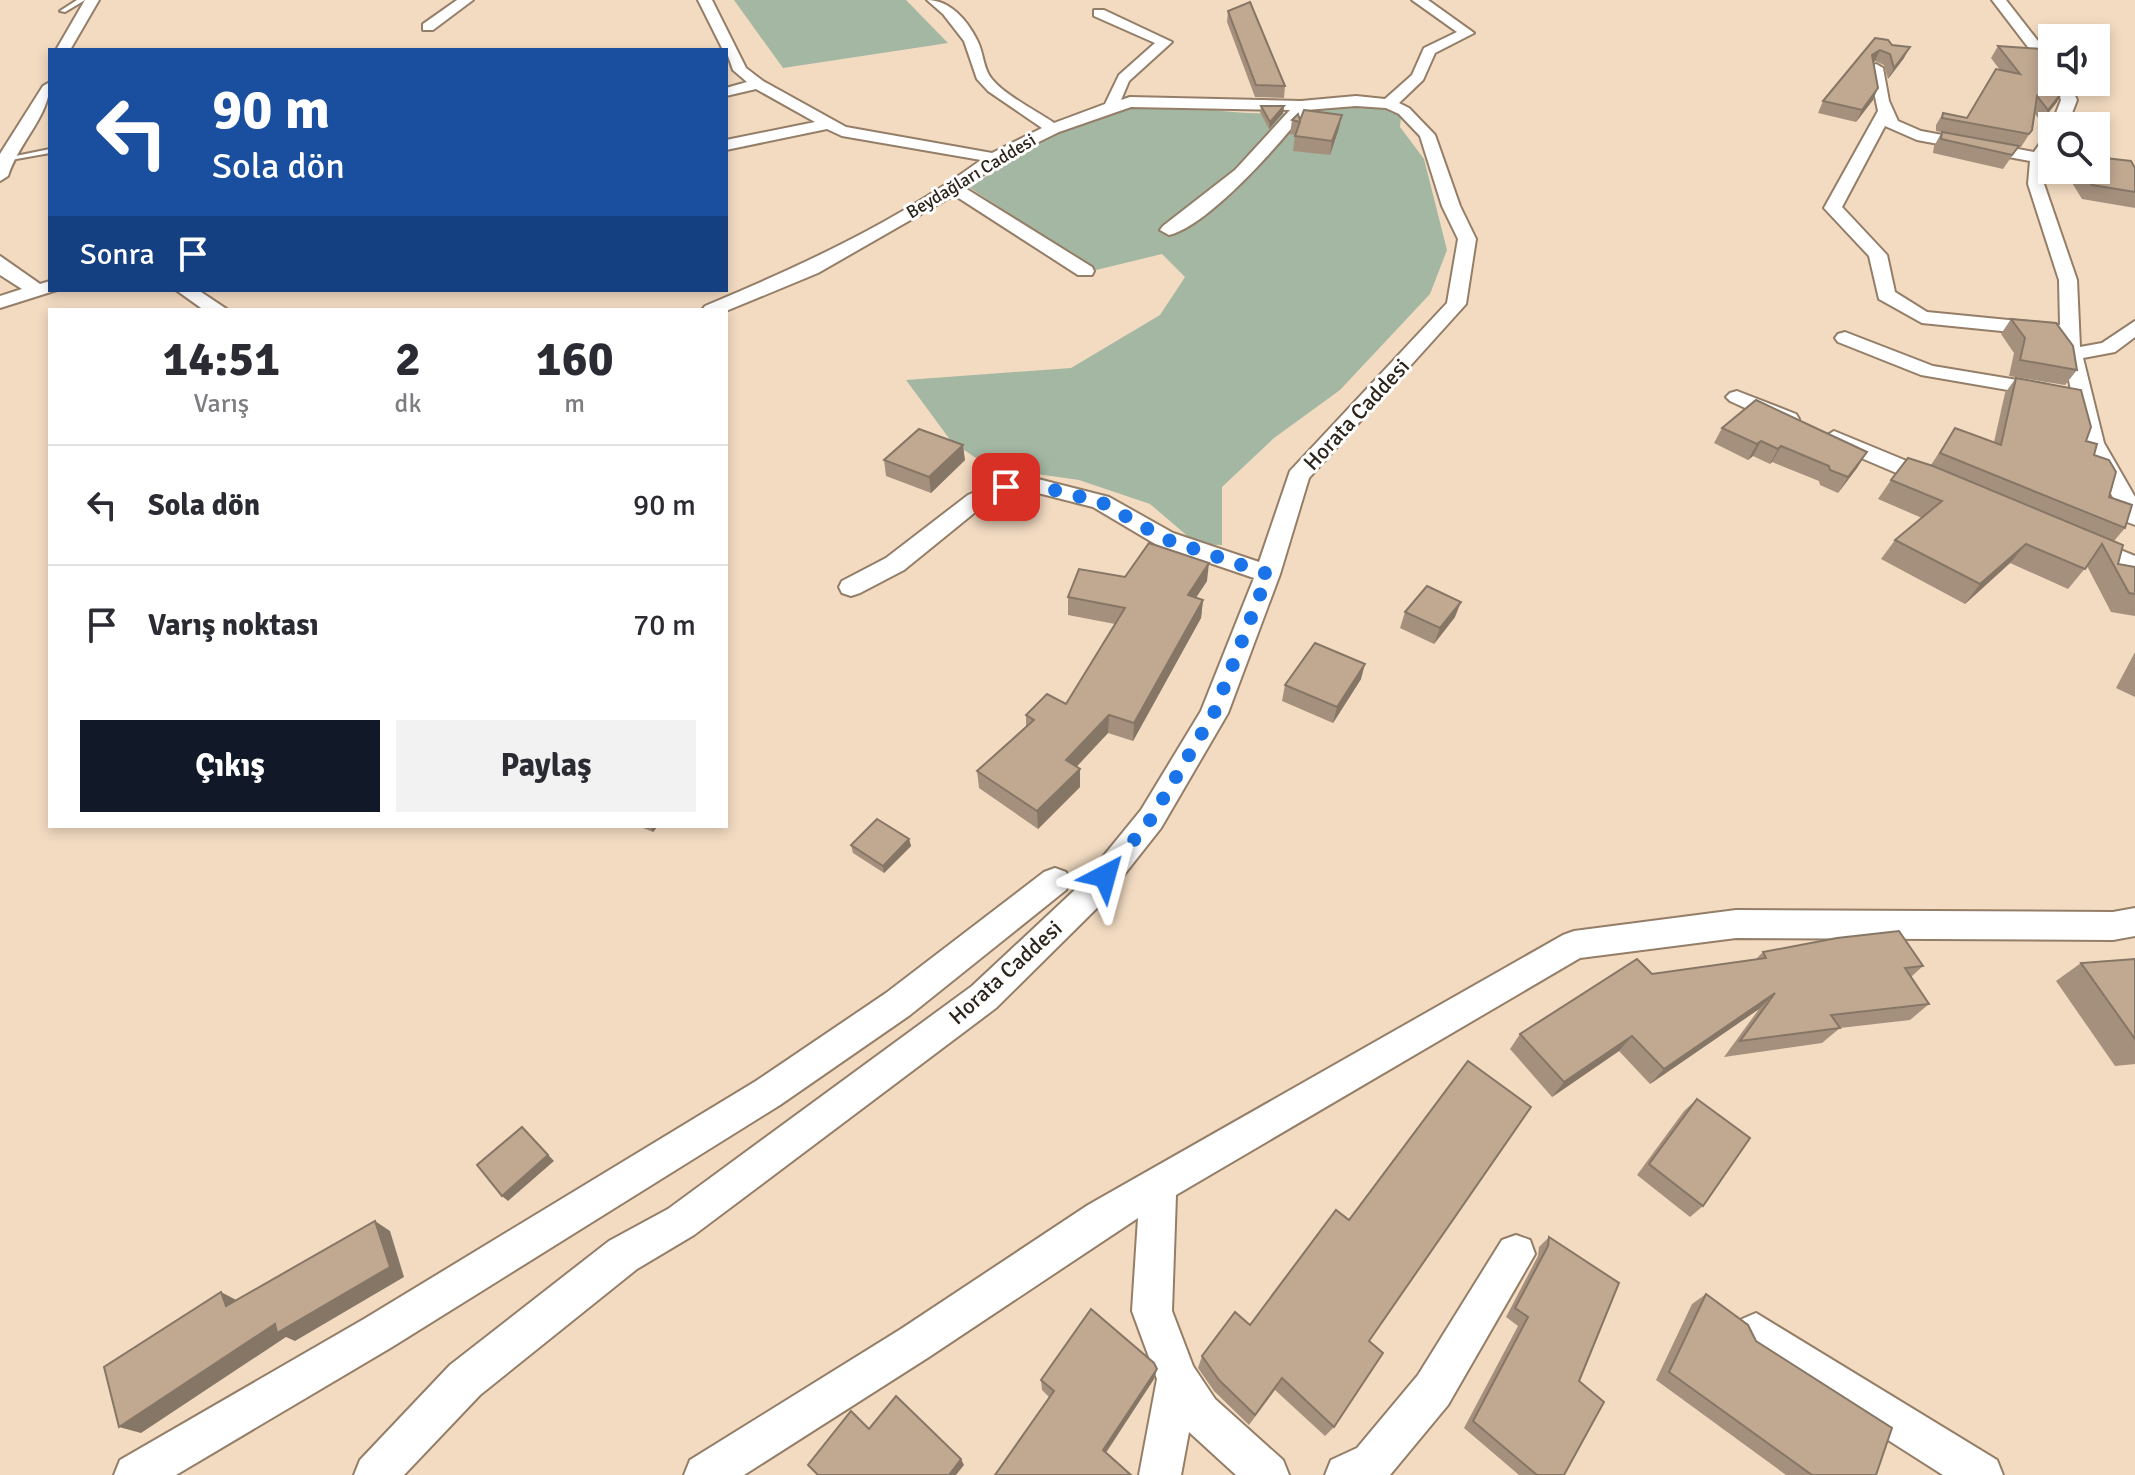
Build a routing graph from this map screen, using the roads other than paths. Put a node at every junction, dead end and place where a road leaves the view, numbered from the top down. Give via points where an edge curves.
1 (82, 0) edge
2 (92, 0) edge
3 (466, 0) edge
4 (705, 0) edge
5 (934, 0) edge
6 (1419, 0) edge
7 (1999, 0) edge
8 (63, 11) dead end
9 (1099, 13) dead end
10 (428, 27) dead end
11 (64, 48) edge
12 (2038, 51) edge
13 (1876, 68) edge
14 (758, 84) junction
15 (48, 89) edge
16 (728, 92) edge
17 (1389, 104) junction
18 (1301, 106) junction
19 (1112, 107) junction
20 (1885, 111) junction
21 (829, 124) junction
22 (1053, 129) junction
23 (728, 145) edge
24 (48, 151) edge
25 (995, 158) junction
26 (2038, 158) joint
27 (5, 159) junction
28 (0, 176) edge
29 (954, 188) junction
30 (1169, 230) dead end
31 (0, 262) edge
32 (1085, 271) dead end
33 (43, 289) edge
34 (188, 292) edge
35 (0, 302) edge
36 (215, 308) edge
37 (717, 308) edge
38 (2135, 327) edge
39 (2069, 332) junction
40 (1845, 338) dead end
41 (2072, 354) junction
42 (1737, 397) dead end
43 (2082, 397) junction
44 (1958, 490) edge
45 (2135, 517) edge
46 (2061, 534) edge
47 (2135, 565) edge
48 (1268, 574) junction
49 (851, 587) dead end
50 (1055, 881) dead end
51 (2135, 922) edge
52 (1158, 1185) junction
53 (1516, 1254) dead end
54 (1756, 1333) edge
55 (1177, 1379) junction
56 (135, 1475) edge
57 (375, 1475) edge
58 (705, 1475) edge
59 (1160, 1475) edge
60 (1268, 1475) edge
61 (1346, 1475) edge
62 (1982, 1475) edge

1 - 8 lane
2 - 11 street
3 - 10 street
4 - 14 street via 740,70
5 - 22 street via 971,41 982,76 993,88
6 - 17 street via 1467,33 1429,51 1418,77
7 - 12 street
9 - 19 street via 1165,42 1131,69 1113,96
13 - 20 street
14 - 16 street
14 - 21 street
15 - 27 street
17 - 18 street, Beydağları Caddesi
17 - 48 street, Horata Caddesi via 1404,111 1427,135 1467,239 1456,304 1298,476
18 - 19 street, Beydağları Caddesi via 1130,102
18 - 30 street via 1212,202
19 - 22 street, Beydağları Caddesi
20 - 26 street via 1891,124 1917,135
20 - 39 street via 1833,208 1878,255 1886,295 1922,317
21 - 23 street
21 - 25 street via 842,131
22 - 25 street, Beydağları Caddesi
24 - 27 lane
25 - 29 street, Beydağları Caddesi
26 - 39 street via 2036,184 2068,280
27 - 28 street
29 - 32 street
29 - 37 street, Beydağları Caddesi via 811,269
31 - 33 street via 5,270
33 - 35 street
34 - 36 street
38 - 41 street via 2108,348
39 - 41 street
40 - 43 street via 1928,371
41 - 43 street
42 - 44 street
43 - 45 street via 2093,443
46 - 47 street
48 - 49 street via 1165,539 1101,502 1026,483 976,500 895,564
48 - 57 street, Horata Caddesi via 1214,713 1151,819 1090,895 984,997 681,1222 623,1255 465,1380
50 - 56 street via 898,1004 768,1093
51 - 52 street via 1736,924 1574,945
52 - 55 street via 1152,1311
52 - 58 street
53 - 61 street via 1433,1390 1372,1463
54 - 62 street
55 - 59 street
55 - 60 street via 1200,1414

